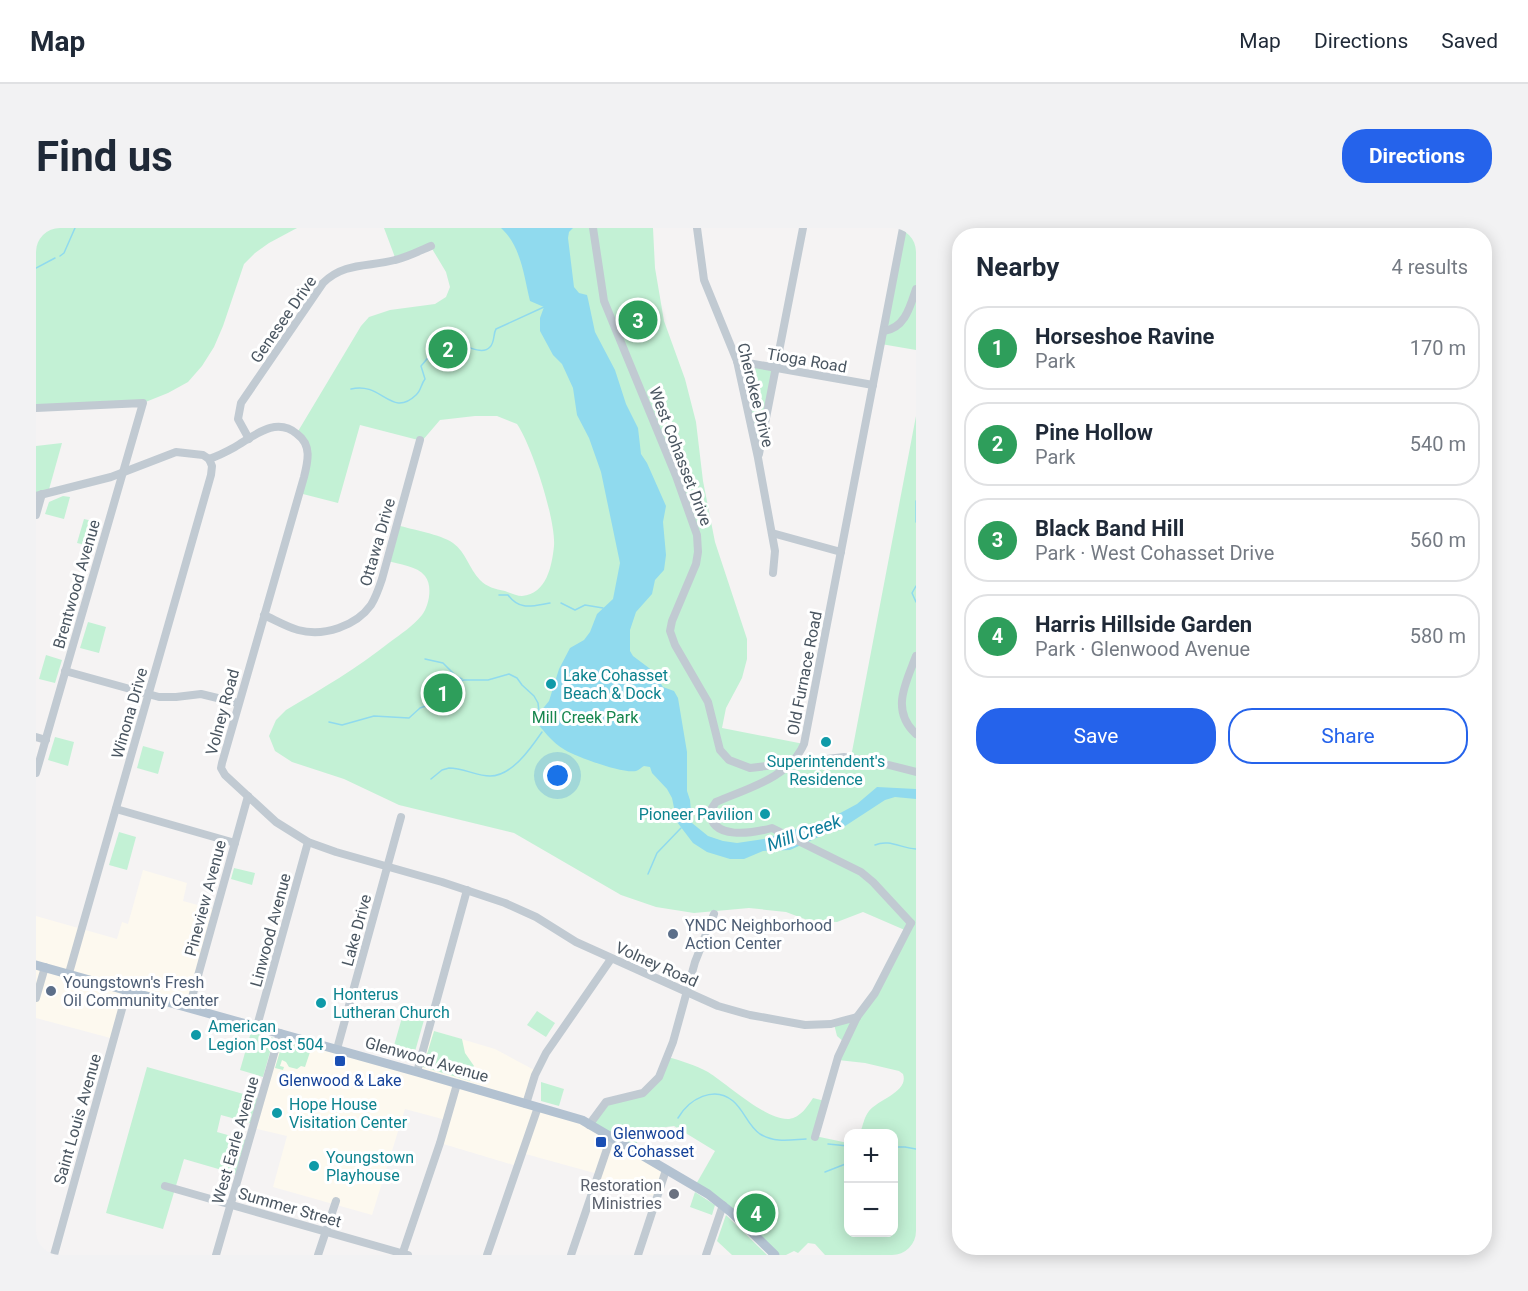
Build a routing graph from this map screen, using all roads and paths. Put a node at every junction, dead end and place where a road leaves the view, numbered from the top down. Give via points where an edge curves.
1 (593, 228) edge
2 (697, 228) edge
3 (803, 228) edge
4 (903, 228) edge
5 (431, 246) dead end
6 (916, 289) edge
7 (884, 331) junction
8 (737, 361) junction
9 (776, 368) junction
10 (873, 385) junction
11 (36, 408) edge
12 (249, 439) junction
13 (420, 440) dead end
14 (759, 458) junction
15 (209, 459) junction
16 (122, 473) junction
17 (39, 495) edge
18 (36, 515) edge
19 (771, 533) junction
20 (841, 552) junction
21 (773, 573) dead end
22 (264, 615) junction
23 (916, 656) edge
24 (913, 668) edge
25 (65, 671) junction
26 (149, 694) junction
27 (238, 703) junction
28 (916, 734) edge
29 (36, 737) edge
30 (46, 740) junction
31 (792, 762) junction
32 (916, 772) edge
33 (36, 773) edge
34 (248, 796) junction
35 (116, 809) junction
36 (401, 817) dead end
37 (308, 842) junction
38 (235, 843) junction
39 (387, 866) junction
40 (466, 890) junction
41 (714, 914) dead end
42 (914, 924) edge
43 (611, 959) junction
44 (40, 966) edge
45 (69, 974) junction
46 (127, 991) junction
47 (686, 993) junction
48 (36, 998) edge
49 (189, 1008) junction
50 (857, 1017) junction
51 (257, 1026) junction
52 (280, 1033) junction
53 (337, 1049) junction
54 (417, 1072) junction
55 (457, 1084) junction
56 (526, 1104) junction
57 (538, 1107) junction
58 (589, 1125) junction
59 (611, 1137) junction
60 (815, 1137) dead end
61 (666, 1170) junction
62 (165, 1186) dead end
63 (336, 1202) dead end
64 (231, 1204) junction
65 (723, 1205) junction
66 (326, 1232) junction
67 (404, 1254) edge
68 (54, 1255) edge
69 (216, 1255) edge
70 (318, 1255) edge
71 (487, 1255) edge
72 (572, 1255) edge
73 (638, 1255) edge
74 (706, 1255) edge
75 (776, 1255) edge

1 - 31 street, West Cohasset Drive via 604,302 697,536 696,564 672,621 671,636 708,702 723,755 750,768
2 - 8 street, Cherokee Drive via 704,280
3 - 9 street
4 - 7 street, Old Furnace Road
5 - 12 street, Genesee Drive via 396,260 346,268 323,283 241,403 238,419
6 - 7 street via 903,320
7 - 10 street, Old Furnace Road
8 - 9 street, Tioga Road
8 - 14 street, Cherokee Drive
9 - 10 street, Tioga Road
9 - 14 street
10 - 20 street, Old Furnace Road
11 - 16 street, Brentwood Avenue via 143,403
12 - 15 street, Volney Road
12 - 22 street, Volney Road via 271,427 287,427 302,437 308,456
13 - 22 street, Ottawa Drive via 378,592 367,610 352,622 323,632 298,630
14 - 19 street, Cherokee Drive
15 - 16 street via 176,452
15 - 26 street, Winona Drive via 211,476
16 - 17 street
16 - 25 street, Brentwood Avenue
17 - 18 street
19 - 20 street
19 - 21 street, Cherokee Drive
20 - 31 street, Old Furnace Road via 804,744
22 - 27 street, Volney Road
23 - 24 street
24 - 28 street via 903,686 902,699 907,722
25 - 26 street
25 - 30 street, Brentwood Avenue
26 - 27 street via 165,698 206,694
26 - 35 street, Winona Drive
27 - 34 street, Volney Road via 221,768
29 - 30 street
30 - 33 street, Brentwood Avenue
31 - 32 street, West Cohasset Drive via 844,757
31 - 42 street, Old Furnace Road via 775,776 716,802 710,811 714,823 724,830 747,833 772,828 819,850 867,876
34 - 37 street, Volney Road via 276,822
34 - 38 street, Pineview Avenue
35 - 38 street
35 - 45 street, Winona Drive
36 - 39 street, Lake Drive
37 - 39 street, Volney Road
37 - 51 street, Linwood Avenue
38 - 49 street, Pineview Avenue
39 - 40 street, Volney Road
39 - 53 street, Lake Drive
40 - 43 street, Volney Road via 536,916 563,935
40 - 54 street
41 - 47 street
42 - 50 street, Old Furnace Road
43 - 47 street, Volney Road
43 - 56 street via 546,1053
44 - 45 main road, Glenwood Avenue
44 - 48 street
45 - 46 main road, Glenwood Avenue
46 - 49 main road, Glenwood Avenue
46 - 68 street, Saint Louis Avenue
47 - 50 street, Volney Road via 730,1010 785,1022 824,1025
47 - 58 street via 668,1057 653,1084 637,1096 606,1102
49 - 51 main road, Glenwood Avenue
50 - 60 street, Old Furnace Road via 838,1057
51 - 52 main road, Glenwood Avenue
52 - 53 main road, Glenwood Avenue
52 - 64 street, West Earle Avenue
53 - 54 main road, Glenwood Avenue
54 - 55 main road, Glenwood Avenue
55 - 56 main road, Glenwood Avenue
55 - 67 street
56 - 57 main road, Glenwood Avenue
57 - 58 main road, Glenwood Avenue
57 - 71 street
58 - 59 main road, Glenwood Avenue
59 - 61 main road, Glenwood Avenue
59 - 72 street
61 - 65 main road, Glenwood Avenue
61 - 73 street
62 - 64 street, Summer Street
63 - 66 street
64 - 66 street, Summer Street
64 - 69 street, West Earle Avenue
65 - 74 street
65 - 75 main road, Glenwood Avenue
66 - 67 street, Summer Street
66 - 70 street

